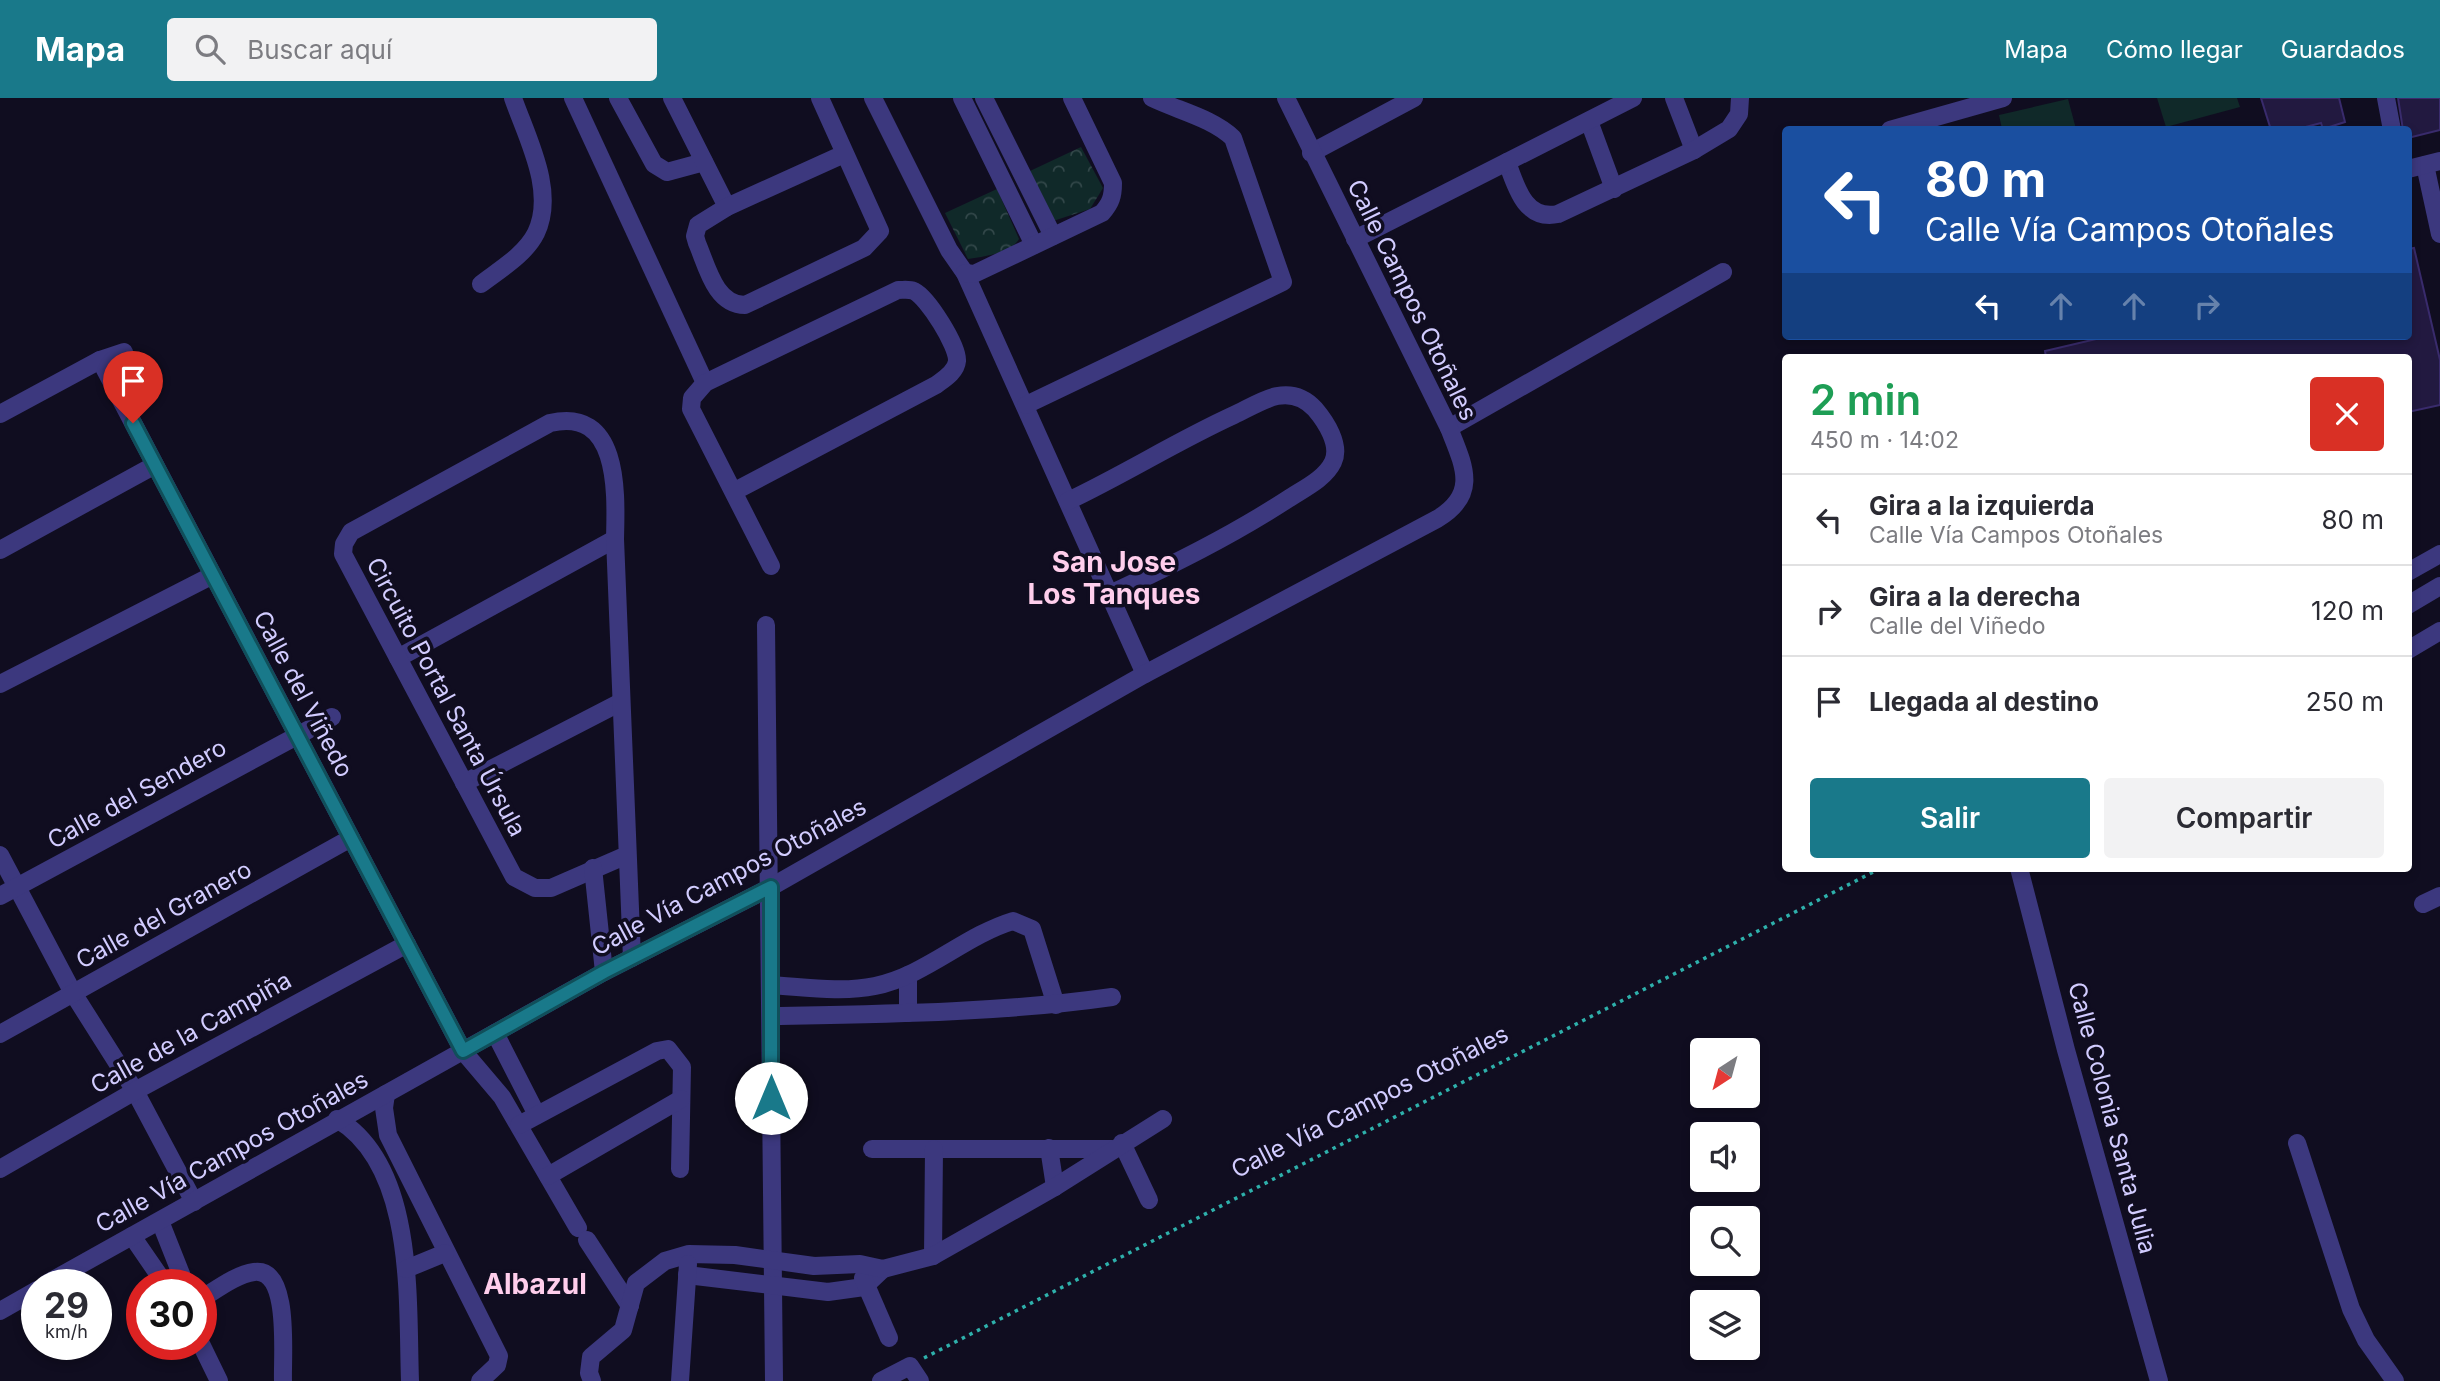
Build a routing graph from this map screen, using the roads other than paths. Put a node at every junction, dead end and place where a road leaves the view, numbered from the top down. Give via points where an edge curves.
1 (513, 98) edge
2 (573, 98) edge
3 (618, 98) edge
4 (673, 98) edge
5 (820, 98) edge
6 (873, 98) edge
7 (962, 98) edge
8 (984, 98) edge
9 (1072, 98) edge
10 (1152, 98) edge
11 (1286, 98) edge
12 (1414, 98) edge
13 (1633, 98) edge
14 (1674, 98) edge
15 (1740, 98) edge
16 (2003, 98) edge
17 (2386, 98) edge
18 (1589, 121) junction
19 (1904, 126) edge
20 (2391, 126) edge
21 (1694, 150) junction
22 (1311, 153) junction
23 (844, 154) junction
24 (704, 162) junction
25 (1507, 162) junction
26 (2424, 165) edge
27 (1614, 189) junction
28 (727, 207) junction
29 (2440, 234) edge
30 (1053, 236) junction
31 (1355, 239) junction
32 (1034, 245) junction
33 (1723, 272) dead end
34 (965, 273) junction
35 (481, 284) dead end
36 (124, 352) dead end
37 (100, 360) junction
38 (705, 383) junction
39 (1026, 405) junction
40 (0, 414) edge
41 (1449, 428) junction
42 (155, 465) junction
43 (735, 491) junction
44 (1068, 501) junction
45 (1437, 519) joint
46 (615, 539) junction
47 (0, 550) edge
48 (2440, 554) edge
49 (771, 566) dead end
50 (2412, 570) edge
51 (213, 575) junction
52 (2440, 586) edge
53 (1110, 594) junction
54 (2412, 603) edge
55 (766, 625) dead end
56 (2440, 631) edge
57 (2412, 648) edge
58 (398, 658) junction
59 (1145, 674) junction
60 (0, 684) edge
61 (621, 702) junction
62 (332, 717) dead end
63 (297, 734) junction
64 (464, 783) junction
65 (351, 838) junction
66 (0, 855) edge
67 (628, 855) junction
68 (593, 868) junction
69 (2021, 872) edge
70 (771, 887) junction
71 (8, 892) edge
72 (2440, 896) edge
73 (2423, 904) dead end
74 (407, 944) junction
75 (632, 958) junction
76 (604, 972) junction
77 (908, 975) junction
78 (771, 985) junction
79 (73, 993) junction
80 (1112, 997) dead end
81 (1056, 1005) junction
82 (908, 1013) junction
83 (771, 1016) junction
84 (495, 1032) junction
85 (0, 1034) edge
86 (463, 1051) junction
87 (135, 1091) junction
88 (386, 1094) junction
89 (681, 1099) junction
90 (537, 1115) junction
91 (337, 1119) junction
92 (1163, 1119) dead end
93 (519, 1125) junction
94 (2297, 1143) dead end
95 (1117, 1146) junction
96 (1049, 1148) junction
97 (872, 1149) dead end
98 (934, 1149) junction
99 (0, 1169) edge
100 (680, 1169) dead end
101 (548, 1176) junction
102 (414, 1184) junction
103 (1055, 1186) junction
104 (392, 1195) junction
105 (1149, 1200) dead end
106 (194, 1202) junction
107 (160, 1221) junction
108 (132, 1236) junction
109 (444, 1253) junction
110 (689, 1254) junction
111 (933, 1256) junction
112 (771, 1258) junction
113 (860, 1264) junction
114 (73, 1269) edge
115 (155, 1269) edge
116 (179, 1269) edge
117 (406, 1269) junction
118 (883, 1269) junction
119 (687, 1275) junction
120 (771, 1283) junction
121 (864, 1287) junction
122 (217, 1290) edge
123 (21, 1299) edge
124 (630, 1306) junction
125 (0, 1311) edge
126 (889, 1338) dead end
127 (209, 1360) edge
128 (219, 1381) edge
129 (282, 1381) edge
130 (410, 1381) edge
131 (480, 1381) edge
132 (592, 1381) edge
133 (680, 1381) edge
134 (774, 1381) edge
135 (881, 1381) edge
136 (920, 1381) edge
137 (2159, 1381) edge
138 (2395, 1381) edge

1 - 35 street via 541,182 542,212 536,234 521,252
2 - 38 street
3 - 24 street via 654,164 667,172
4 - 24 street
5 - 23 street
6 - 34 street
7 - 32 street
8 - 30 street
9 - 30 street via 1113,183 1113,196 1102,213
10 - 39 street via 1219,125 1233,138 1283,282
11 - 22 street, Calle Campos Otoñales
12 - 22 street
13 - 18 street
14 - 21 street
15 - 21 street via 1740,114 1729,129
16 - 19 street
17 - 20 street
18 - 25 street
18 - 27 street
21 - 27 street
22 - 31 street, Calle Campos Otoñales
23 - 28 street
23 - 28 street via 880,226 878,235 864,248 745,305 734,305 719,292 695,236 703,221
24 - 28 street
25 - 27 street via 1518,195 1536,212 1558,214
25 - 31 street
26 - 29 street
30 - 32 street
31 - 41 street, Calle Campos Otoñales
32 - 34 street via 974,274
33 - 41 street
34 - 39 street
36 - 37 street
37 - 40 street
37 - 42 street, Calle del Viñedo
38 - 43 street via 692,398 691,409
38 - 43 street via 898,290 915,291 926,300 955,350 954,369 936,385
39 - 44 street
41 - 45 street, Calle Campos Otoñales via 1465,480 1458,505
42 - 47 street
42 - 51 street, Calle del Viñedo
43 - 49 street
44 - 53 street
44 - 53 street via 1274,396 1304,399 1332,436 1333,462 1306,487 1233,535
45 - 59 street, Calle Vía Campos Otoñales
46 - 58 street
46 - 58 street, Circuito Portal Santa Úrsula via 616,487 608,452 591,431 560,420 360,526 346,538 343,554
46 - 61 street, Circuito Portal Santa Úrsula
48 - 50 street
51 - 60 street
51 - 63 street, Calle del Viñedo
52 - 54 street
53 - 59 street
55 - 70 street
56 - 57 street
58 - 64 street, Circuito Portal Santa Úrsula
59 - 70 street, Calle Vía Campos Otoñales
61 - 64 street
61 - 67 street, Circuito Portal Santa Úrsula
62 - 63 street, Calle del Sendero
63 - 65 street, Calle del Viñedo
63 - 71 street, Calle del Sendero
64 - 68 street, Circuito Portal Santa Úrsula via 514,877 523,884 551,888
65 - 74 street, Calle del Viñedo
65 - 79 street, Calle del Granero
66 - 71 street
67 - 68 street, Circuito Portal Santa Úrsula
67 - 75 street, Circuito Portal Santa Úrsula
68 - 76 street
69 - 137 street, Calle Colonia Santa Julia
70 - 75 street, Calle Vía Campos Otoñales
70 - 78 street
71 - 79 street
72 - 73 street
74 - 86 street, Calle del Viñedo
74 - 87 street, Calle de la Campiña
75 - 76 street, Calle Vía Campos Otoñales
76 - 84 street, Calle Vía Campos Otoñales
77 - 78 street via 875,986
77 - 81 street via 967,940 1013,921 1032,929
77 - 82 street
78 - 83 street
79 - 85 street, Calle del Granero
79 - 87 street
80 - 81 street
81 - 82 street
82 - 83 street
83 - 112 street
84 - 86 street, Calle Vía Campos Otoñales
84 - 90 street
86 - 88 street, Calle Vía Campos Otoñales
86 - 93 street, Calle del Viñedo
87 - 99 street, Calle de la Campiña
87 - 106 street
88 - 91 street, Calle Vía Campos Otoñales
88 - 102 street via 388,1135
89 - 90 street via 682,1067 668,1049
89 - 100 street
89 - 101 street
90 - 93 street
91 - 104 street via 369,1148
91 - 106 street, Calle Vía Campos Otoñales
92 - 95 street
93 - 101 street, Calle del Viñedo
94 - 138 street via 2351,1309
95 - 96 street
95 - 103 street
95 - 105 street
96 - 98 street
96 - 103 street
97 - 98 street
98 - 111 street
101 - 124 street, Calle del Viñedo
102 - 104 street
102 - 109 street
103 - 111 street
104 - 117 street
106 - 107 street, Calle Vía Campos Otoñales
107 - 108 street, Calle Vía Campos Otoñales
107 - 116 street
108 - 114 street, Calle Vía Campos Otoñales
108 - 115 street
109 - 117 street
109 - 131 street via 499,1356 497,1365
110 - 112 street
110 - 119 street
110 - 124 street via 649,1270 636,1283
111 - 118 street
112 - 113 street via 814,1266
112 - 120 street
113 - 118 street
113 - 121 street
117 - 130 street
118 - 121 street
119 - 120 street
119 - 133 street
120 - 121 street via 802,1291
120 - 134 street
121 - 126 street
122 - 129 street via 251,1272 265,1271 273,1277 280,1297
123 - 125 street
124 - 132 street via 623,1330 592,1357
127 - 128 street
135 - 136 street via 910,1366

